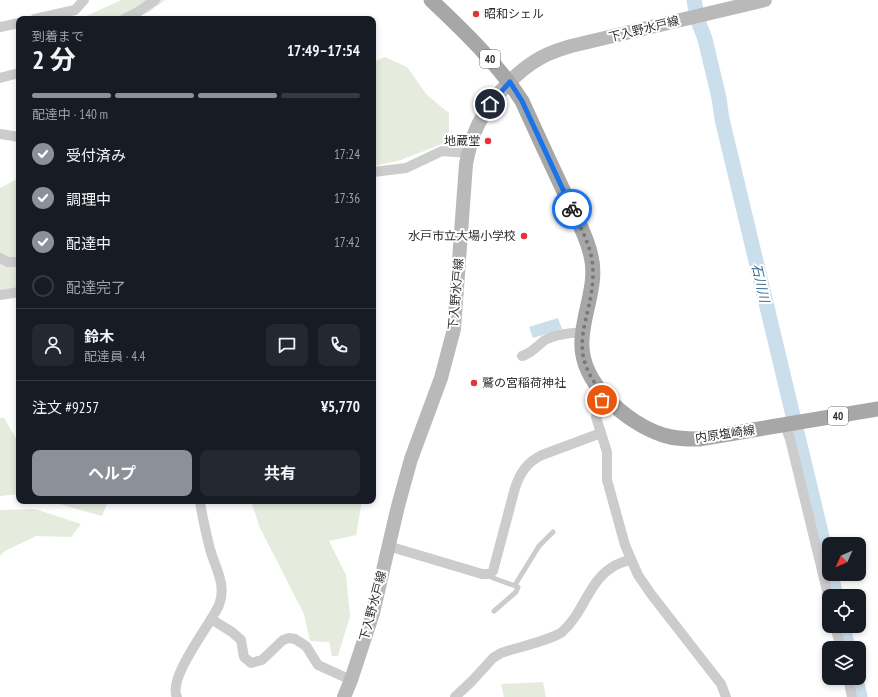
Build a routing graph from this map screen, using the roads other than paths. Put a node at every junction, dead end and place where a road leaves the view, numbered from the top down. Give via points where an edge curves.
1 (84, 0) edge
2 (155, 0) edge
3 (431, 0) edge
4 (765, 0) edge
5 (48, 16) edge
6 (130, 16) edge
7 (16, 24) edge
8 (0, 27) edge
9 (16, 74) edge
10 (0, 78) edge
11 (510, 82) junction
12 (0, 134) edge
13 (16, 137) edge
14 (468, 153) junction
15 (376, 172) edge
16 (0, 258) edge
17 (16, 262) edge
18 (16, 292) edge
19 (0, 295) edge
20 (582, 333) junction
21 (522, 356) dead end
22 (605, 396) junction
23 (878, 410) edge
24 (791, 424) junction
25 (601, 434) junction
26 (200, 504) edge
27 (553, 532) dead end
28 (388, 546) junction
29 (630, 559) junction
30 (489, 574) junction
31 (515, 585) junction
32 (827, 589) edge
33 (494, 611) dead end
34 (211, 619) junction
35 (351, 680) junction
36 (849, 685) edge
37 (177, 697) edge
38 (344, 697) edge
39 (455, 697) edge
40 (726, 697) edge
41 (852, 697) edge

1 - 5 street via 74,10
2 - 6 street
3 - 11 main road, 内原塩崎線 / 40
4 - 11 main road, 下入野水戸線 via 553,52 532,63
7 - 8 street
9 - 10 street
11 - 14 main road, 下入野水戸線 via 480,119
11 - 20 main road, 内原塩崎線 / 40 via 522,101 582,229 590,252 592,285
12 - 13 street
14 - 15 street via 442,151 406,168
14 - 28 main road, 下入野水戸線 via 454,329 441,378 411,458
16 - 17 street
18 - 19 street
20 - 21 street via 573,332 547,339
20 - 22 main road, 内原塩崎線 / 40 via 586,364
22 - 24 main road, 内原塩崎線 / 40 via 624,414 643,426 675,438 699,439
22 - 25 street via 596,417
23 - 24 main road, 内原塩崎線 / 40
24 - 32 street via 790,439
25 - 29 street via 607,452 607,480
25 - 30 street via 542,455 524,468 514,488 493,571
26 - 34 street via 205,531 222,589 219,604
27 - 31 lane via 539,546
28 - 30 street
28 - 35 main road, 下入野水戸線 via 372,613
29 - 39 street via 605,572 594,585 572,622 561,633 501,653
29 - 40 street via 651,594 721,684
30 - 31 lane via 493,578
31 - 33 lane via 518,587 516,592
34 - 35 street via 242,640 244,657 251,663 262,660 283,640 295,639 306,646 318,665
34 - 37 street via 177,681
35 - 38 main road, 下入野水戸線
36 - 41 street

